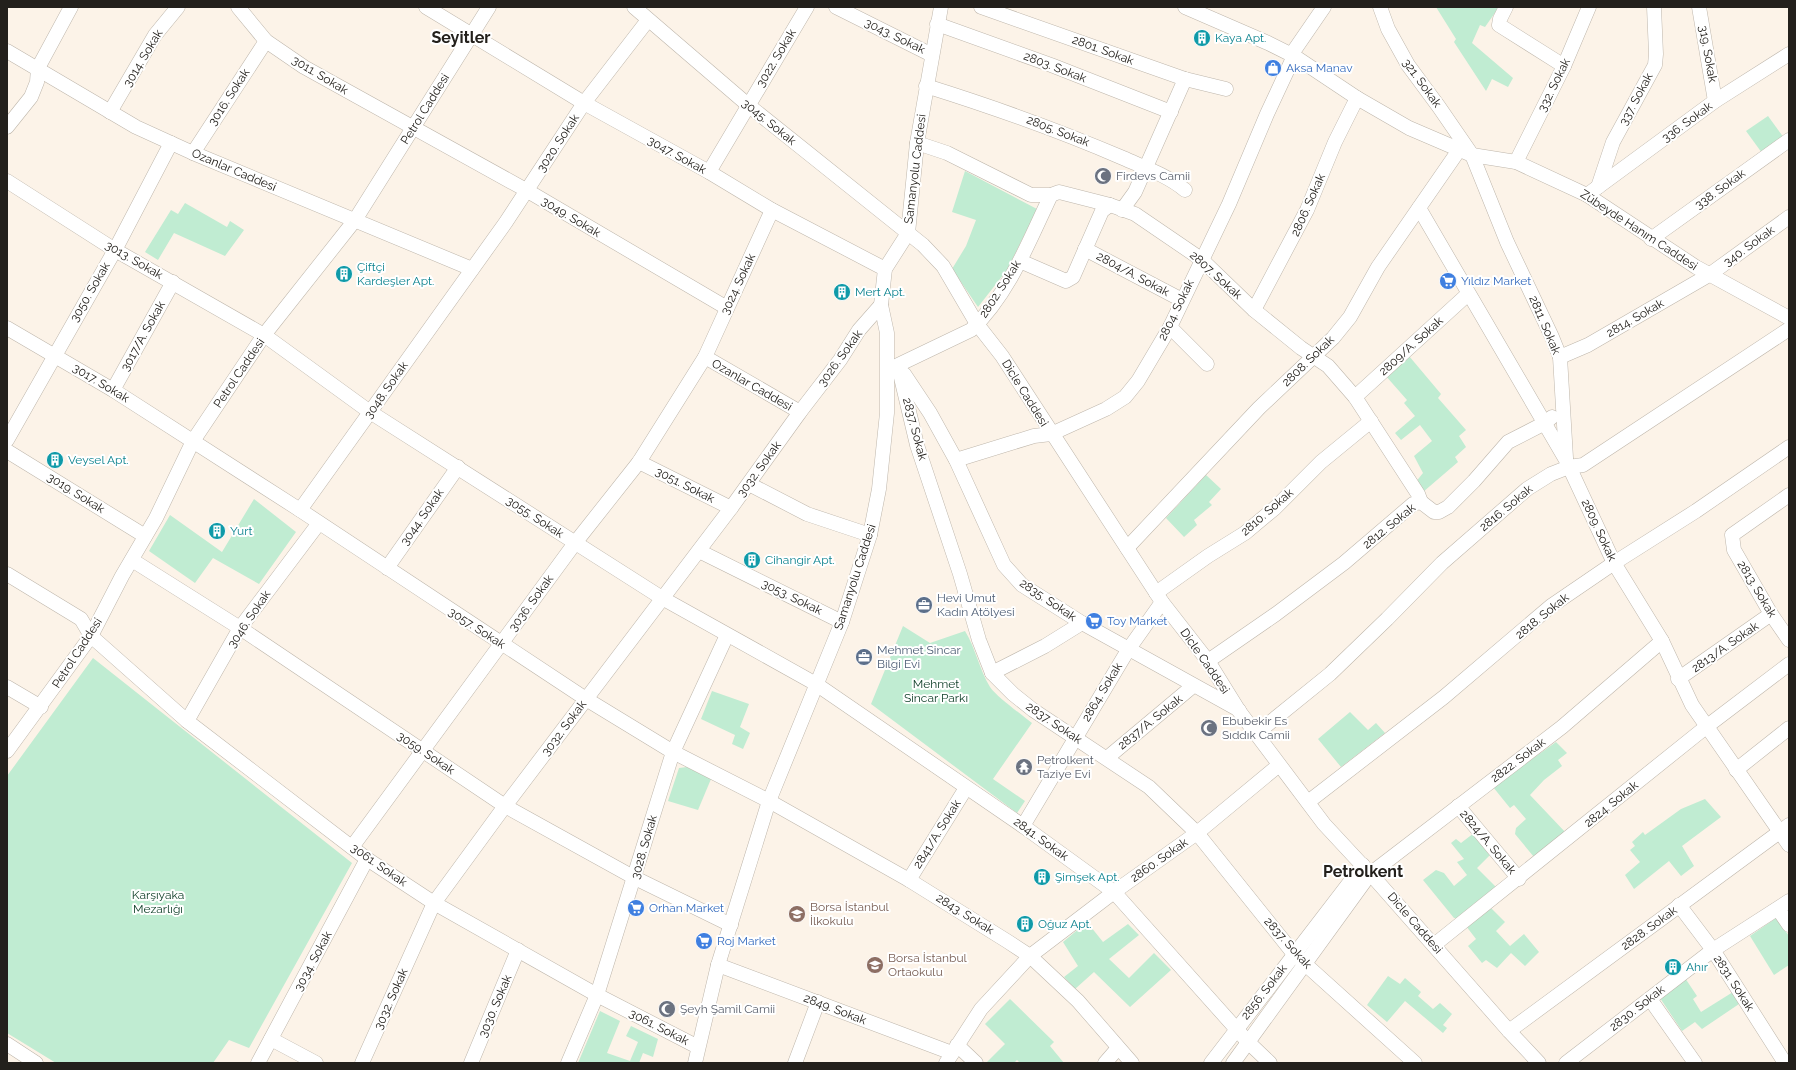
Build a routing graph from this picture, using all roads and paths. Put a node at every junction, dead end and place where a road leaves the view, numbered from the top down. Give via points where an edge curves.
1 (71, 7) edge
2 (178, 7) edge
3 (238, 7) edge
4 (426, 7) edge
5 (489, 7) edge
6 (634, 7) edge
7 (807, 7) edge
8 (836, 7) edge
9 (941, 7) edge
10 (981, 7) edge
11 (1185, 7) edge
12 (1324, 7) edge
13 (1380, 7) edge
14 (1506, 7) edge
15 (1589, 7) edge
16 (1654, 7) edge
17 (1699, 7) edge
18 (648, 20) junction
19 (937, 24) junction
20 (473, 34) junction
21 (266, 41) junction
22 (7, 51) edge
23 (1789, 54) edge
24 (932, 55) junction
25 (1293, 55) junction
26 (1564, 66) junction
27 (38, 68) junction
28 (1185, 79) junction
29 (926, 86) junction
30 (1226, 89) dead end
31 (1357, 98) junction
32 (1715, 101) junction
33 (584, 103) junction
34 (748, 105) junction
35 (110, 112) junction
36 (1171, 112) junction
37 (7, 127) edge
38 (413, 128) junction
39 (1789, 140) edge
40 (171, 143) junction
41 (917, 143) junction
42 (193, 153) junction
43 (1465, 153) junction
44 (1516, 162) junction
45 (1146, 169) junction
46 (709, 172) junction
47 (7, 181) edge
48 (526, 190) junction
49 (1185, 190) dead end
50 (1593, 191) junction
51 (1051, 195) junction
52 (1116, 207) junction
53 (1419, 208) junction
54 (772, 210) junction
55 (1789, 217) edge
56 (354, 220) junction
57 (908, 233) junction
58 (1651, 239) junction
59 (1085, 249) junction
60 (115, 250) junction
61 (1202, 259) junction
62 (1020, 261) junction
63 (472, 269) junction
64 (885, 269) junction
65 (1710, 275) junction
66 (173, 282) junction
67 (1468, 294) junction
68 (1182, 300) junction
69 (881, 305) junction
70 (727, 308) junction
71 (1254, 310) junction
72 (1789, 318) edge
73 (977, 324) junction
74 (1170, 327) junction
75 (7, 328) edge
76 (1789, 329) edge
77 (887, 334) junction
78 (264, 335) junction
79 (54, 355) junction
80 (705, 357) junction
81 (1315, 357) junction
82 (1560, 358) junction
83 (1207, 364) dead end
84 (898, 365) junction
85 (113, 390) junction
86 (1355, 397) junction
87 (1563, 408) junction
88 (370, 412) junction
89 (800, 412) junction
90 (1371, 421) junction
91 (1545, 423) junction
92 (1051, 434) junction
93 (7, 440) edge
94 (193, 441) junction
95 (1789, 447) edge
96 (7, 451) edge
97 (956, 460) junction
98 (639, 462) junction
99 (1568, 464) junction
100 (458, 467) junction
101 (749, 484) junction
102 (1789, 495) edge
103 (1421, 502) junction
104 (731, 508) junction
105 (300, 510) junction
106 (319, 523) junction
107 (870, 535) junction
108 (145, 536) junction
109 (575, 543) junction
110 (1127, 548) junction
111 (699, 551) junction
112 (132, 560) junction
113 (1614, 563) junction
114 (387, 568) junction
115 (7, 574) edge
116 (662, 598) junction
117 (1159, 598) junction
118 (1771, 614) junction
119 (842, 622) junction
120 (1082, 623) junction
121 (240, 628) junction
122 (727, 635) junction
123 (91, 636) junction
124 (1789, 640) edge
125 (1662, 641) junction
126 (501, 644) junction
127 (1128, 650) junction
128 (1208, 660) junction
129 (1789, 664) edge
130 (992, 672) junction
131 (1678, 679) junction
132 (816, 684) junction
133 (1193, 686) junction
134 (7, 687) edge
135 (586, 699) junction
136 (40, 708) junction
137 (1239, 711) junction
138 (187, 721) junction
139 (1706, 728) junction
140 (1789, 728) edge
141 (1257, 733) junction
142 (1074, 737) junction
143 (7, 751) edge
144 (423, 751) junction
145 (673, 752) junction
146 (1107, 758) junction
147 (1279, 765) junction
148 (1736, 770) junction
149 (966, 788) junction
150 (769, 801) junction
151 (1308, 802) junction
152 (505, 806) junction
153 (1458, 806) junction
154 (1023, 826) junction
155 (1784, 828) edge
156 (1197, 833) junction
157 (1789, 845) edge
158 (352, 847) junction
159 (367, 859) junction
160 (1366, 870) junction
161 (635, 878) junction
162 (1519, 879) junction
163 (909, 880) junction
164 (1114, 892) junction
165 (434, 903) junction
166 (1679, 905) junction
167 (1783, 905) edge
168 (731, 925) junction
169 (1789, 925) edge
170 (1434, 945) junction
171 (518, 950) junction
172 (1713, 950) junction
173 (1030, 956) junction
174 (1299, 959) junction
175 (718, 965) junction
176 (597, 995) junction
177 (1650, 998) junction
178 (818, 1002) junction
179 (1236, 1029) junction
180 (1508, 1031) junction
181 (272, 1039) junction
182 (1248, 1042) junction
183 (7, 1044) edge
184 (698, 1047) junction
185 (1118, 1048) junction
186 (952, 1054) edge
187 (36, 1063) edge
188 (258, 1063) edge
189 (316, 1063) edge
190 (362, 1063) edge
191 (471, 1063) edge
192 (568, 1063) edge
193 (695, 1063) edge
194 (795, 1063) edge
195 (976, 1063) edge
196 (1105, 1063) edge
197 (1132, 1063) edge
198 (1211, 1063) edge
199 (1233, 1063) edge
200 (1270, 1063) edge
201 (1415, 1063) edge
202 (1539, 1063) edge
203 (1566, 1063) edge
204 (1695, 1063) edge
205 (1785, 1063) edge

1 - 27 street
2 - 35 street, 3014. Sokak via 155,35
3 - 21 street, 3011. Sokak
4 - 20 street, 3047. Sokak
5 - 20 street, Petrol Caddesi
6 - 18 street, 3045. Sokak
7 - 34 street, 3022. Sokak
8 - 24 street, 3043. Sokak
9 - 19 street, Samanyolu Caddesi
10 - 28 street, 2801. Sokak
11 - 25 street, Zübeyde Hanım Caddesi
12 - 25 street, 2804. Sokak
13 - 43 street, 321. Sokak via 1388,29 1408,65 1439,107
14 - 26 street via 1499,25
15 - 26 street, 332. Sokak
16 - 50 street, 337. Sokak via 1654,65 1613,142
17 - 32 street, 319. Sokak
18 - 33 street, 3020. Sokak
18 - 34 street, 3045. Sokak
19 - 24 street, Samanyolu Caddesi
19 - 36 street, 2803. Sokak
20 - 33 street, 3047. Sokak
20 - 38 street, Petrol Caddesi
21 - 38 street, 3011. Sokak via 304,67
21 - 42 street, 3016. Sokak
22 - 27 street, Ozanlar Caddesi
23 - 32 street, 336. Sokak
24 - 29 street, Samanyolu Caddesi
25 - 31 street, Zübeyde Hanım Caddesi
25 - 61 street, 2804. Sokak via 1229,204
26 - 44 street, 332. Sokak
27 - 35 street, Ozanlar Caddesi
27 - 37 street via 37,82 31,96
28 - 30 street, 2801. Sokak
28 - 36 street
29 - 41 street, Samanyolu Caddesi
29 - 45 street, 2805. Sokak via 1072,136
31 - 43 street, Zübeyde Hanım Caddesi via 1409,128
31 - 71 street, 2806. Sokak via 1335,142 1307,210
32 - 50 street, 336. Sokak
33 - 46 street, 3047. Sokak
33 - 48 street, 3020. Sokak
34 - 46 street, 3022. Sokak
34 - 57 street, 3045. Sokak
35 - 40 street, Ozanlar Caddesi
36 - 45 street
38 - 48 street, 3049. Sokak
38 - 56 street, Petrol Caddesi
39 - 58 street, 338. Sokak
40 - 42 street, Ozanlar Caddesi
40 - 60 street, 3050. Sokak
41 - 51 street, 2807. Sokak via 947,153 1031,195
41 - 57 street, Samanyolu Caddesi
42 - 56 street, Ozanlar Caddesi
43 - 44 street, Zübeyde Hanım Caddesi
43 - 53 street, 2808. Sokak
43 - 82 street, 2811. Sokak via 1540,309
44 - 50 street, Zübeyde Hanım Caddesi
45 - 49 street, 2805. Sokak via 1180,185
45 - 52 street via 1131,200
46 - 54 street, 3047. Sokak
47 - 60 street, 3013. Sokak
48 - 63 street, 3020. Sokak
48 - 70 street, 3049. Sokak
50 - 58 street, Zübeyde Hanım Caddesi
51 - 52 street, 2807. Sokak via 1059,192
51 - 62 street, 2802. Sokak
52 - 59 street via 1102,211
52 - 61 street, 2807. Sokak via 1134,214
53 - 67 street, 2809. Sokak
53 - 81 street, 2808. Sokak via 1378,267 1350,317
54 - 64 street, 3047. Sokak
54 - 70 street, 3024. Sokak
55 - 65 street, 340. Sokak
56 - 63 street, Ozanlar Caddesi
56 - 78 street, Petrol Caddesi
57 - 64 street, Samanyolu Caddesi
57 - 73 street, Dicle Caddesi via 943,266
58 - 65 street, Zübeyde Hanım Caddesi
59 - 62 street via 1073,277 1066,281
59 - 68 street, 2804/A. Sokak
60 - 66 street, 3013. Sokak
60 - 79 street, 3050. Sokak
61 - 68 street, 2804. Sokak
61 - 71 street, 2807. Sokak
62 - 73 street, 2802. Sokak
63 - 88 street, 3048. Sokak
64 - 69 street, Samanyolu Caddesi
65 - 72 street, Zübeyde Hanım Caddesi
65 - 82 street, 2814. Sokak via 1588,345
66 - 78 street, 3013. Sokak
66 - 85 street, 3017/A. Sokak
67 - 86 street, 2809/A. Sokak
67 - 91 street, 2809. Sokak
68 - 74 street, 2804. Sokak
69 - 77 street, Samanyolu Caddesi
69 - 89 street, 3026. Sokak
70 - 80 street, 3024. Sokak
71 - 81 street, 2807. Sokak
73 - 84 street, 2802. Sokak via 970,330
73 - 92 street, Dicle Caddesi via 1002,356
74 - 83 street
74 - 92 street, 2804. Sokak via 1138,381 1125,397 1106,409
75 - 79 street, 3017. Sokak
76 - 99 street, 2816. Sokak via 1583,465
77 - 84 street, 2835. Sokak
77 - 107 street, Samanyolu Caddesi via 887,413 879,489
78 - 88 street, 3055. Sokak
78 - 94 street, Petrol Caddesi
79 - 85 street, 3017. Sokak
79 - 93 street, 3050. Sokak
80 - 89 street, Ozanlar Caddesi
80 - 98 street, 3036. Sokak
81 - 86 street, 2807. Sokak via 1328,366
81 - 110 street, 2808. Sokak via 1259,408
82 - 87 street, 2811. Sokak
84 - 97 street, 2835. Sokak via 930,413
84 - 130 street, 2837. Sokak via 918,445 979,640
85 - 94 street, 3017. Sokak
86 - 90 street, 2807. Sokak
87 - 91 street, 2812. Sokak
87 - 99 street, 2811. Sokak
88 - 100 street, 3055. Sokak
88 - 105 street, 3048. Sokak
89 - 101 street, 3032. Sokak
90 - 103 street, 2807. Sokak
90 - 117 street, 2810. Sokak via 1321,462 1275,508 1245,533 1208,556
91 - 99 street, 2809. Sokak
91 - 103 street, 2812. Sokak via 1508,442 1448,507 1434,512
92 - 97 street, 2804. Sokak via 1034,436
92 - 110 street, Dicle Caddesi
94 - 105 street, 3057. Sokak
94 - 108 street, Petrol Caddesi
95 - 113 street, 2818. Sokak
96 - 108 street, 3019. Sokak
97 - 120 street, 2835. Sokak via 1004,565 1022,585
98 - 104 street, 3051. Sokak
98 - 109 street, 3036. Sokak
99 - 113 street, 2809. Sokak
99 - 141 street, 2816. Sokak via 1527,489 1442,562 1330,674
100 - 109 street, 3055. Sokak
100 - 114 street, 3044. Sokak
101 - 104 street, 3032. Sokak
101 - 107 street via 807,514
102 - 118 street, 2813. Sokak via 1732,535 1734,550
103 - 128 street, 2812. Sokak via 1413,504 1344,563
104 - 111 street, 3032. Sokak
105 - 106 street, 3057. Sokak
106 - 114 street, 3057. Sokak
106 - 121 street, 3046. Sokak
107 - 119 street, Samanyolu Caddesi
108 - 112 street, Petrol Caddesi
109 - 116 street, 3055. Sokak
109 - 126 street, 3036. Sokak
110 - 117 street, Dicle Caddesi
111 - 116 street, 3032. Sokak
111 - 119 street, 3053. Sokak
112 - 121 street, 3059. Sokak
112 - 123 street, Petrol Caddesi
113 - 125 street, 2809. Sokak
113 - 151 street, 2818. Sokak via 1551,606 1444,697
114 - 126 street, 3057. Sokak
115 - 123 street, 3061. Sokak via 81,619
116 - 122 street, 3055. Sokak
116 - 135 street, 3032. Sokak
117 - 127 street, 2864. Sokak
117 - 128 street, Dicle Caddesi
118 - 124 street, 2813. Sokak
118 - 131 street, 2813/A. Sokak
119 - 132 street, Samanyolu Caddesi
120 - 127 street, 2835. Sokak
120 - 130 street via 1045,646
121 - 138 street, 3046. Sokak
121 - 144 street, 3059. Sokak
122 - 132 street, 3055. Sokak
122 - 145 street, 3028. Sokak
123 - 136 street, Petrol Caddesi
123 - 138 street, 3061. Sokak
125 - 131 street, 2809. Sokak
125 - 153 street, 2822. Sokak via 1562,727
126 - 135 street, 3057. Sokak
126 - 144 street, 3036. Sokak
127 - 133 street, 2835. Sokak
127 - 142 street, 2864. Sokak
128 - 137 street, Dicle Caddesi
129 - 139 street, 2824. Sokak
130 - 142 street, 2837. Sokak via 1028,706
131 - 139 street, 2809. Sokak
132 - 149 street, 2841. Sokak
132 - 150 street, Samanyolu Caddesi
133 - 137 street, 2835. Sokak
133 - 146 street, 2837/A. Sokak
134 - 136 street
135 - 145 street, 3057. Sokak
135 - 152 street, 3032. Sokak
136 - 143 street, Petrol Caddesi
137 - 141 street, Dicle Caddesi
138 - 158 street, 3061. Sokak
139 - 148 street, 2809. Sokak
139 - 162 street, 2824. Sokak
140 - 148 street
141 - 147 street, Dicle Caddesi
142 - 146 street, 2837. Sokak
142 - 154 street, 2864. Sokak
144 - 152 street, 3059. Sokak
144 - 158 street, 3036. Sokak
145 - 150 street, 3057. Sokak
145 - 161 street, 3028. Sokak
146 - 156 street, 2837. Sokak via 1150,787
147 - 151 street, Dicle Caddesi
147 - 156 street, 2860. Sokak
148 - 155 street, 2809. Sokak
149 - 154 street, 2841. Sokak
149 - 163 street, 2841/A. Sokak
150 - 163 street, 2843. Sokak
150 - 168 street, Samanyolu Caddesi
151 - 160 street, Dicle Caddesi via 1324,824
152 - 161 street, 3059. Sokak
152 - 165 street, 3032. Sokak
153 - 160 street, 2822. Sokak
153 - 162 street, 2824/A. Sokak
154 - 164 street, 2841. Sokak
155 - 157 street, 2809. Sokak
155 - 166 street, 2828. Sokak
156 - 164 street, 2860. Sokak
156 - 174 street, 2837. Sokak
158 - 159 street, 3061. Sokak
159 - 165 street, 3061. Sokak
159 - 181 street, 3034. Sokak
160 - 170 street, Dicle Caddesi
160 - 174 street, 2856. Sokak
161 - 168 street, 3059. Sokak
161 - 176 street, 3028. Sokak
162 - 170 street, 2824. Sokak
163 - 173 street, 2843. Sokak
164 - 173 street, 2860. Sokak
164 - 179 street, 2841. Sokak
165 - 171 street, 3061. Sokak
165 - 190 street, 3032. Sokak
166 - 172 street, 2831. Sokak
166 - 180 street, 2828. Sokak
167 - 169 street
167 - 172 street, 2830. Sokak
168 - 175 street, Samanyolu Caddesi
170 - 180 street, Dicle Caddesi
171 - 176 street, 3061. Sokak
171 - 191 street, 3030. Sokak
172 - 177 street, 2830. Sokak
172 - 205 street, 2831. Sokak
173 - 185 street, 2843. Sokak via 1078,1001
173 - 186 street, 2860. Sokak via 981,1009
174 - 179 street, 2856. Sokak
174 - 182 street, 2856. Sokak
174 - 201 street, 2837. Sokak
175 - 178 street, 2849. Sokak
175 - 184 street, Samanyolu Caddesi
176 - 184 street, 3061. Sokak
176 - 192 street, 3028. Sokak
177 - 203 street, 2830. Sokak
177 - 204 street
178 - 186 street, 2849. Sokak
178 - 194 street
179 - 182 street, 2841. Sokak
179 - 198 street, 2856. Sokak
180 - 202 street, Dicle Caddesi
181 - 188 street, 3034. Sokak
181 - 189 street
182 - 199 street, 2856. Sokak
182 - 200 street, 2841. Sokak
183 - 187 street
184 - 193 street, Samanyolu Caddesi
185 - 196 street
185 - 197 street, 2843. Sokak
186 - 195 street, 2849. Sokak

